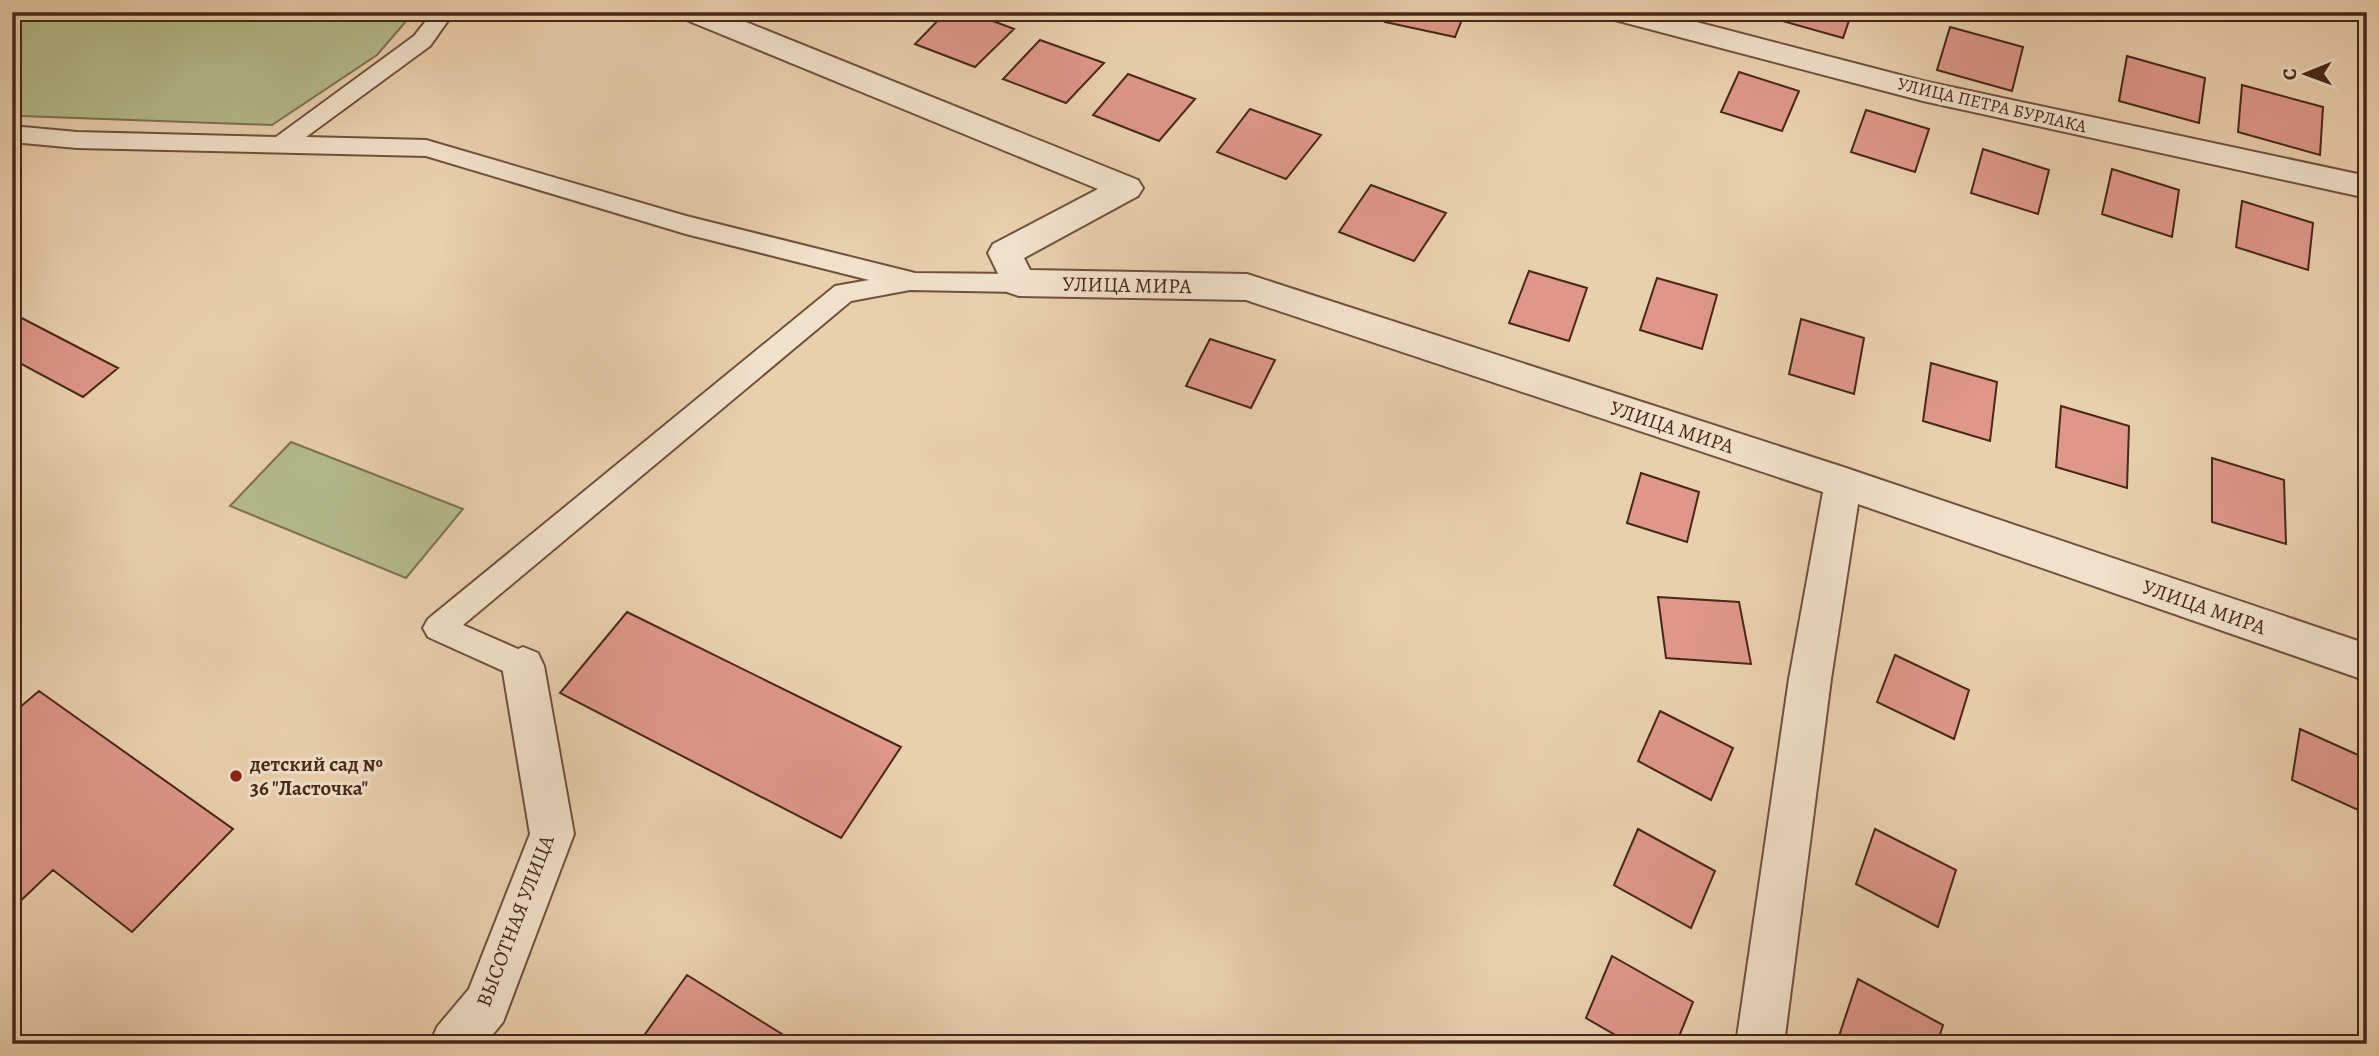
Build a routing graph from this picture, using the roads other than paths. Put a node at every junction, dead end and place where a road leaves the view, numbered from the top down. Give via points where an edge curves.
1 (444, 12) edge
2 (694, 12) edge
3 (1620, 12) edge
4 (1730, 26) edge
5 (12, 134) edge
6 (282, 144) junction
7 (2367, 187) edge
8 (915, 282) junction
9 (1019, 283) junction
10 (1843, 483) junction
11 (2367, 663) edge
12 (523, 666) joint
13 (454, 1044) edge
14 (1760, 1044) edge

1 - 6 lane via 422,41
2 - 9 street via 1127,188 1005,253
3 - 4 street, УЛИЦА ПЕТРА БУРЛАКА
4 - 7 street, УЛИЦА ПЕТРА БУРЛАКА via 1923,91
5 - 6 lane
6 - 8 lane via 426,148 686,225
8 - 9 lane
8 - 12 lane via 844,293 438,628
9 - 10 street, УЛИЦА МИРА via 1247,287
10 - 11 street, УЛИЦА МИРА
10 - 14 street via 1810,679
12 - 13 street, ВЫСОТНАЯ УЛИЦА via 552,834 486,1005

